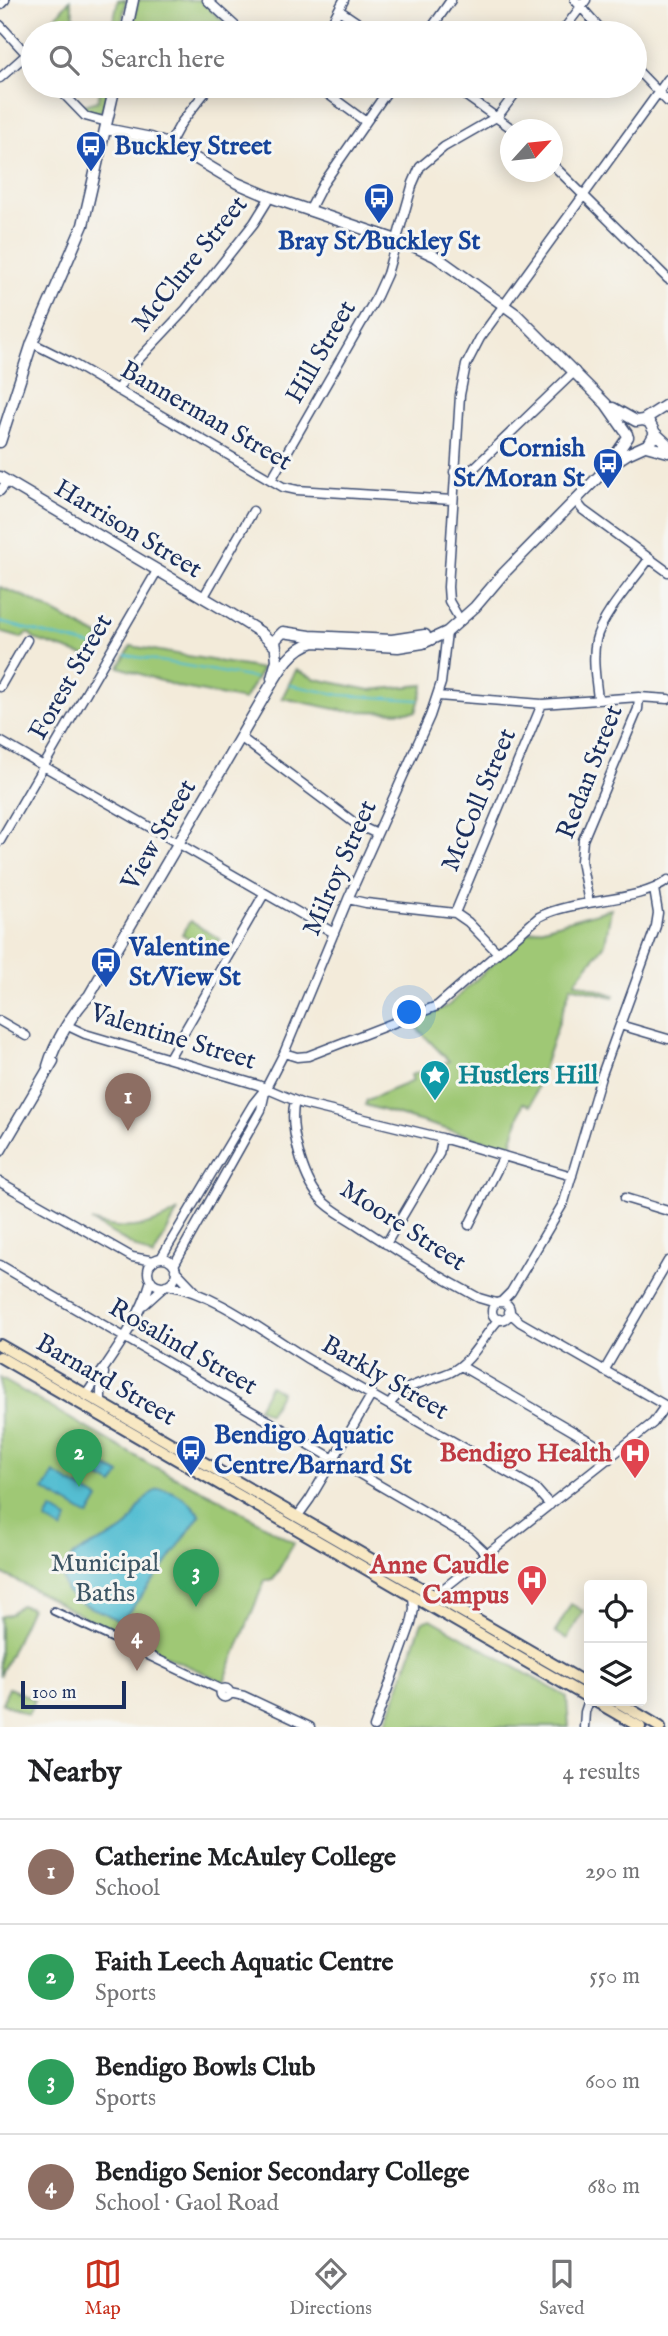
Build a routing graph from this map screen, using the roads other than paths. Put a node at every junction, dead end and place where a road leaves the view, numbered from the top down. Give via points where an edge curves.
1 (5, 0) edge
2 (132, 0) edge
3 (344, 0) edge
4 (451, 0) edge
5 (209, 1) edge
6 (581, 2) edge
7 (0, 5) edge
8 (339, 10) junction
9 (128, 21) edge
10 (230, 21) edge
11 (333, 21) edge
12 (355, 21) edge
13 (436, 21) edge
14 (569, 21) edge
15 (595, 21) edge
16 (0, 25) edge
17 (21, 48) edge
18 (21, 59) edge
19 (0, 78) edge
20 (668, 79) edge
21 (647, 80) edge
22 (659, 93) junction
23 (68, 98) edge
24 (112, 98) edge
25 (201, 98) edge
26 (333, 98) edge
27 (383, 98) edge
28 (470, 98) edge
29 (512, 98) edge
30 (668, 102) edge
31 (498, 116) junction
32 (501, 119) edge
33 (366, 122) junction
34 (106, 126) junction
35 (169, 145) junction
36 (563, 175) edge
37 (583, 194) junction
38 (270, 197) junction
39 (309, 211) junction
40 (398, 240) junction
41 (668, 279) edge
42 (504, 305) junction
43 (32, 342) junction
44 (575, 372) junction
45 (117, 390) junction
46 (606, 404) junction
47 (668, 404) edge
48 (639, 420) junction
49 (654, 431) junction
50 (628, 435) junction
51 (0, 442) edge
52 (668, 445) edge
53 (644, 447) junction
54 (668, 452) edge
55 (606, 469) junction
56 (454, 472) junction
57 (3, 479) edge
58 (271, 480) junction
59 (0, 491) edge
60 (452, 500) junction
61 (575, 500) junction
62 (253, 511) dead end
63 (649, 559) junction
64 (157, 571) junction
65 (668, 572) edge
66 (503, 574) junction
67 (203, 598) junction
68 (228, 612) junction
69 (457, 615) junction
70 (447, 632) junction
71 (294, 633) junction
72 (279, 634) junction
73 (434, 636) junction
74 (27, 640) dead end
75 (277, 649) junction
76 (295, 651) junction
77 (443, 661) junction
78 (0, 687) edge
79 (265, 695) junction
80 (438, 696) junction
81 (639, 697) junction
82 (598, 699) junction
83 (668, 699) edge
84 (542, 704) junction
85 (240, 737) junction
86 (0, 741) edge
87 (44, 766) junction
88 (377, 834) junction
89 (0, 841) edge
90 (178, 844) junction
91 (668, 880) edge
92 (654, 889) junction
93 (264, 894) junction
94 (348, 899) junction
95 (589, 903) junction
96 (455, 913) junction
97 (334, 933) junction
98 (498, 952) junction
99 (0, 1021) edge
100 (620, 1025) junction
101 (70, 1027) junction
102 (26, 1036) dead end
103 (668, 1039) edge
104 (284, 1052) junction
105 (169, 1058) junction
106 (266, 1088) junction
107 (295, 1101) junction
108 (442, 1138) junction
109 (0, 1151) edge
110 (504, 1156) junction
111 (572, 1176) junction
112 (0, 1182) edge
113 (625, 1198) dead end
114 (668, 1211) edge
115 (469, 1225) dead end
116 (386, 1244) junction
117 (132, 1257) junction
118 (158, 1259) junction
119 (668, 1261) edge
120 (0, 1265) edge
121 (175, 1268) junction
122 (150, 1278) junction
123 (167, 1285) junction
124 (196, 1292) junction
125 (142, 1306) junction
126 (500, 1311) junction
127 (124, 1337) junction
128 (0, 1345) edge
129 (0, 1357) edge
130 (461, 1366) junction
131 (105, 1370) junction
132 (604, 1371) junction
133 (372, 1394) junction
134 (86, 1395) junction
135 (101, 1404) junction
136 (390, 1404) junction
137 (667, 1407) edge
138 (154, 1434) junction
139 (138, 1437) junction
140 (334, 1458) junction
141 (608, 1459) junction
142 (210, 1479) junction
143 (310, 1500) junction
144 (550, 1505) junction
145 (297, 1517) junction
146 (311, 1525) junction
147 (487, 1554) junction
148 (354, 1562) junction
149 (452, 1582) junction
150 (413, 1596) junction
151 (428, 1599) junction
152 (447, 1604) junction
153 (54, 1611) dead end
154 (411, 1624) junction
155 (148, 1655) joint
156 (538, 1655) junction
157 (555, 1678) junction
158 (584, 1682) edge
159 (584, 1696) edge
160 (587, 1706) edge
161 (604, 1706) edge
162 (624, 1706) edge
163 (310, 1727) edge
164 (374, 1727) edge
165 (584, 1727) edge
166 (640, 1727) edge
167 (660, 1727) edge

1 - 7 street
2 - 9 street
3 - 8 street
4 - 13 street
5 - 10 street
6 - 14 street
6 - 15 street
8 - 11 street
8 - 12 street
16 - 17 street
18 - 19 street
20 - 22 street
21 - 22 street
22 - 30 street
22 - 37 street
23 - 34 street via 85,116
24 - 34 street
25 - 35 street
26 - 33 street
27 - 33 street
28 - 31 street
29 - 31 street
31 - 32 street
31 - 40 street, Hill Street via 426,160 413,183
33 - 39 street
34 - 35 street
34 - 43 street via 83,225
35 - 38 street
36 - 37 street
37 - 41 street
37 - 42 street
38 - 39 street
38 - 45 street, McClure Street via 186,309 137,361
39 - 40 street
40 - 42 street via 450,265
40 - 58 street, Hill Street via 377,296
42 - 44 street
42 - 56 street via 466,365
43 - 45 street, Bannerman Street
43 - 51 street
44 - 46 street
44 - 56 street via 475,467
45 - 58 street, Bannerman Street
46 - 48 street
46 - 50 street
47 - 48 street
47 - 49 street
48 - 49 street via 649,422
48 - 50 street via 629,426
49 - 52 street
49 - 53 street via 652,441
50 - 53 street via 633,444
50 - 55 street
53 - 54 street
53 - 55 street
55 - 61 street
56 - 60 street
57 - 59 street
57 - 64 street, Harrison Street
58 - 60 street, Bannerman Street via 297,490
60 - 69 street via 448,595
61 - 63 street
61 - 66 street
62 - 67 street
63 - 65 street
63 - 82 street via 597,634
64 - 67 street, Harrison Street
64 - 87 street, Forest Street
66 - 69 street
66 - 70 street
67 - 68 street, Harrison Street
68 - 72 street, Harrison Street
68 - 75 street, Harrison Street
69 - 73 street
70 - 73 street
70 - 77 street, Milroy Street
71 - 72 street
71 - 73 street via 391,640
71 - 76 street via 299,643
72 - 75 street
73 - 76 street via 414,645 390,647 314,642
73 - 77 street
74 - 78 street
75 - 76 street via 287,655
75 - 79 street, View Street
76 - 79 street, View Street
77 - 80 street, Milroy Street
79 - 85 street, View Street
80 - 84 street
80 - 88 street, Milroy Street
81 - 82 street
81 - 83 street
81 - 95 street, Redan Street via 583,841 581,861
82 - 84 street
84 - 96 street, McColl Street
85 - 88 street via 356,824
85 - 90 street, View Street
86 - 87 street
87 - 89 street, Forest Street
87 - 90 street
88 - 94 street, Milroy Street
90 - 93 street
90 - 101 street, View Street
91 - 92 street
92 - 95 street
92 - 100 street via 656,926
93 - 97 street
93 - 105 street
94 - 96 street
94 - 97 street, Milroy Street
95 - 98 street via 538,917
96 - 98 street
97 - 104 street, Milroy Street
98 - 104 street via 438,1006 308,1056
99 - 102 street
100 - 103 street
100 - 111 street
101 - 105 street, Valentine Street
101 - 109 street, View Street
104 - 106 street, Milroy Street
105 - 106 street, Valentine Street
106 - 107 street, Valentine Street
106 - 118 street
106 - 121 street via 261,1110
107 - 108 street, Valentine Street
107 - 116 street, Moore Street via 299,1153 307,1179 329,1206
108 - 110 street, Valentine Street
108 - 116 street via 439,1154
110 - 111 street, Valentine Street
110 - 115 street
111 - 126 street via 564,1202
112 - 117 street
113 - 114 street
116 - 126 street, Moore Street
117 - 118 street
117 - 122 street
118 - 121 street via 169,1260
118 - 122 street via 149,1267
119 - 132 street
120 - 127 street, Rosalind Street
121 - 123 street via 174,1279
121 - 124 street, Barkly Street
122 - 123 street
122 - 125 street
123 - 124 street, Barkly Street
123 - 125 street
124 - 133 street, Barkly Street
125 - 127 street
126 - 130 street
126 - 132 street
127 - 131 street
127 - 140 street, Rosalind Street
128 - 134 main road, Barnard Street
129 - 139 main road, Barnard Street
130 - 136 street via 403,1390
130 - 141 street via 593,1443
131 - 134 street
131 - 135 street
132 - 137 street
133 - 136 street, Barkly Street
133 - 140 street
134 - 135 main road, Barnard Street
134 - 139 main road via 88,1402
135 - 138 main road, Barnard Street
136 - 144 street, Barkly Street via 535,1488
137 - 141 street
138 - 142 main road via 207,1471
138 - 145 main road, Barnard Street
139 - 142 main road, Barnard Street
140 - 143 street
140 - 147 street, Rosalind Street via 470,1538
141 - 144 street
142 - 148 main road, Barnard Street
143 - 145 street
143 - 146 street
144 - 147 street
145 - 146 main road, Barnard Street
145 - 148 main road via 297,1523
146 - 151 main road, Barnard Street
147 - 149 street
148 - 150 main road, Barnard Street
149 - 151 street
149 - 152 street via 446,1591
150 - 151 main road, Barnard Street
150 - 154 street
151 - 152 main road, Barnard Street
151 - 154 street
151 - 157 main road, Barnard Street
152 - 156 main road, Barnard Street
153 - 155 street
154 - 164 street
155 - 163 street
156 - 157 main road via 540,1664
156 - 158 main road, Barnard Street
157 - 159 main road, Barnard Street
160 - 165 street
161 - 166 main road
162 - 167 main road

